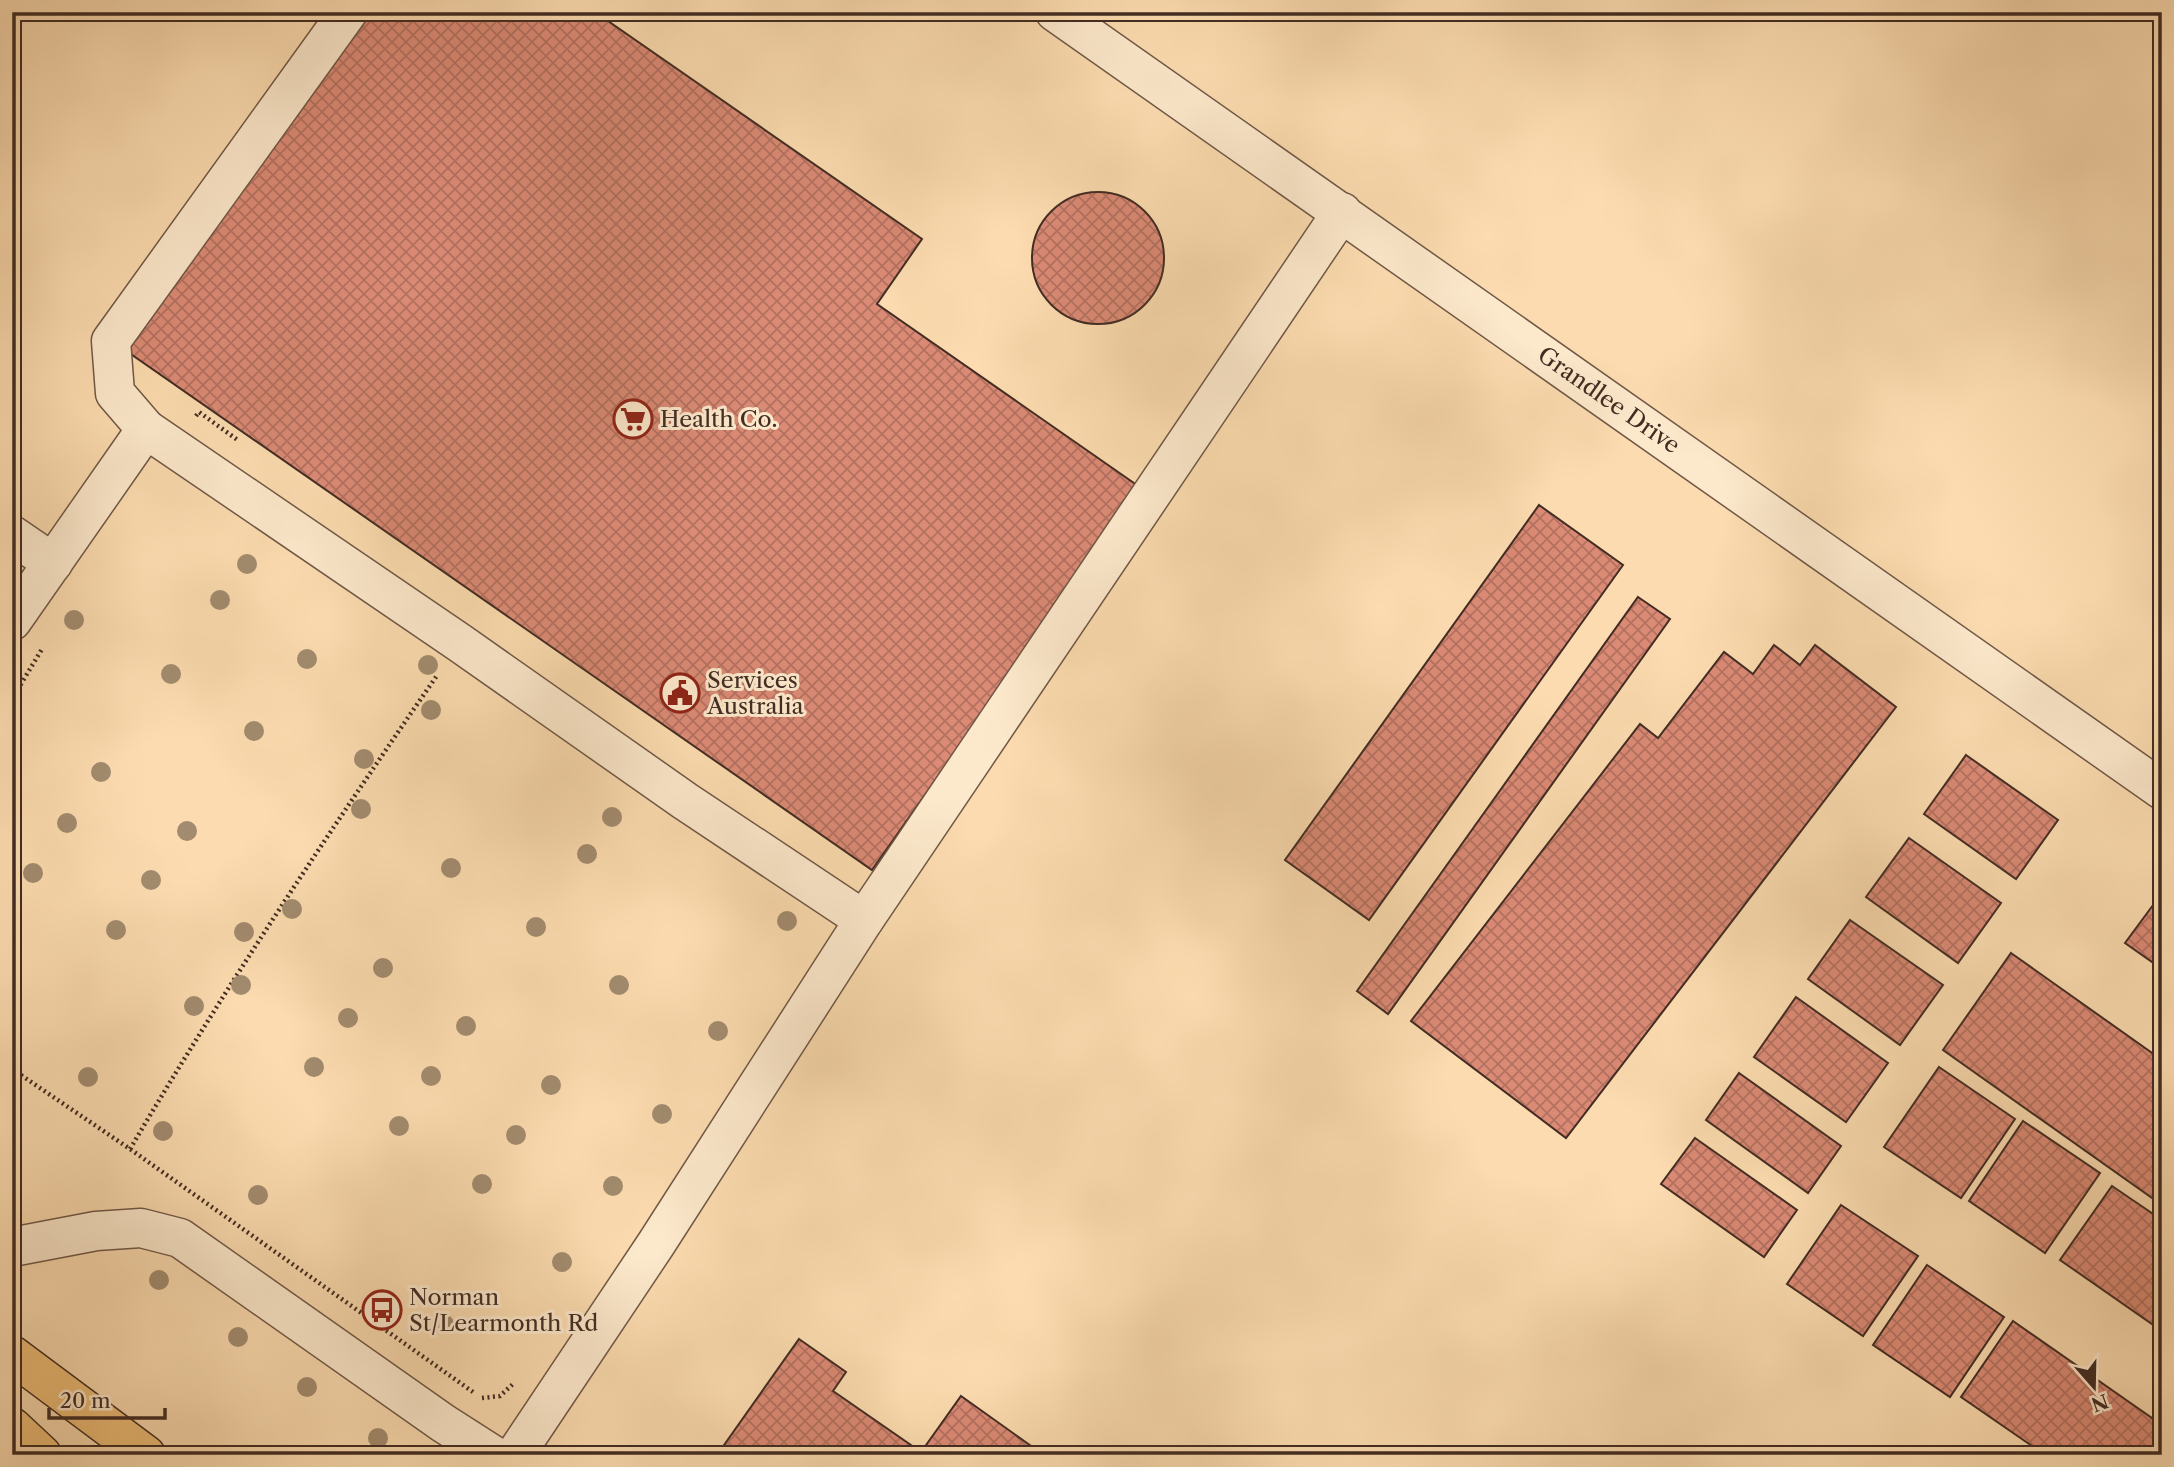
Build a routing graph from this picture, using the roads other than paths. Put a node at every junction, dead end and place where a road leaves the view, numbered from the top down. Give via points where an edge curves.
1 (348, 12) edge
2 (1055, 12) edge
3 (1342, 212) junction
4 (146, 429) junction
5 (12, 535) edge
6 (53, 563) junction
7 (12, 621) edge
8 (2162, 790) edge
9 (864, 920) junction
10 (12, 1247) edge
11 (12, 1355) edge
12 (12, 1427) edge
13 (523, 1443) edge
14 (43, 1455) edge
15 (146, 1455) edge
16 (493, 1455) edge

1 - 4 street via 111,341 115,393
2 - 3 street, Grandlee Drive
3 - 8 street, Grandlee Drive
3 - 9 street
4 - 6 street
4 - 9 street
5 - 6 street
6 - 7 street
9 - 13 street
10 - 16 street via 118,1229 141,1228 180,1238
11 - 15 main road
12 - 14 main road

